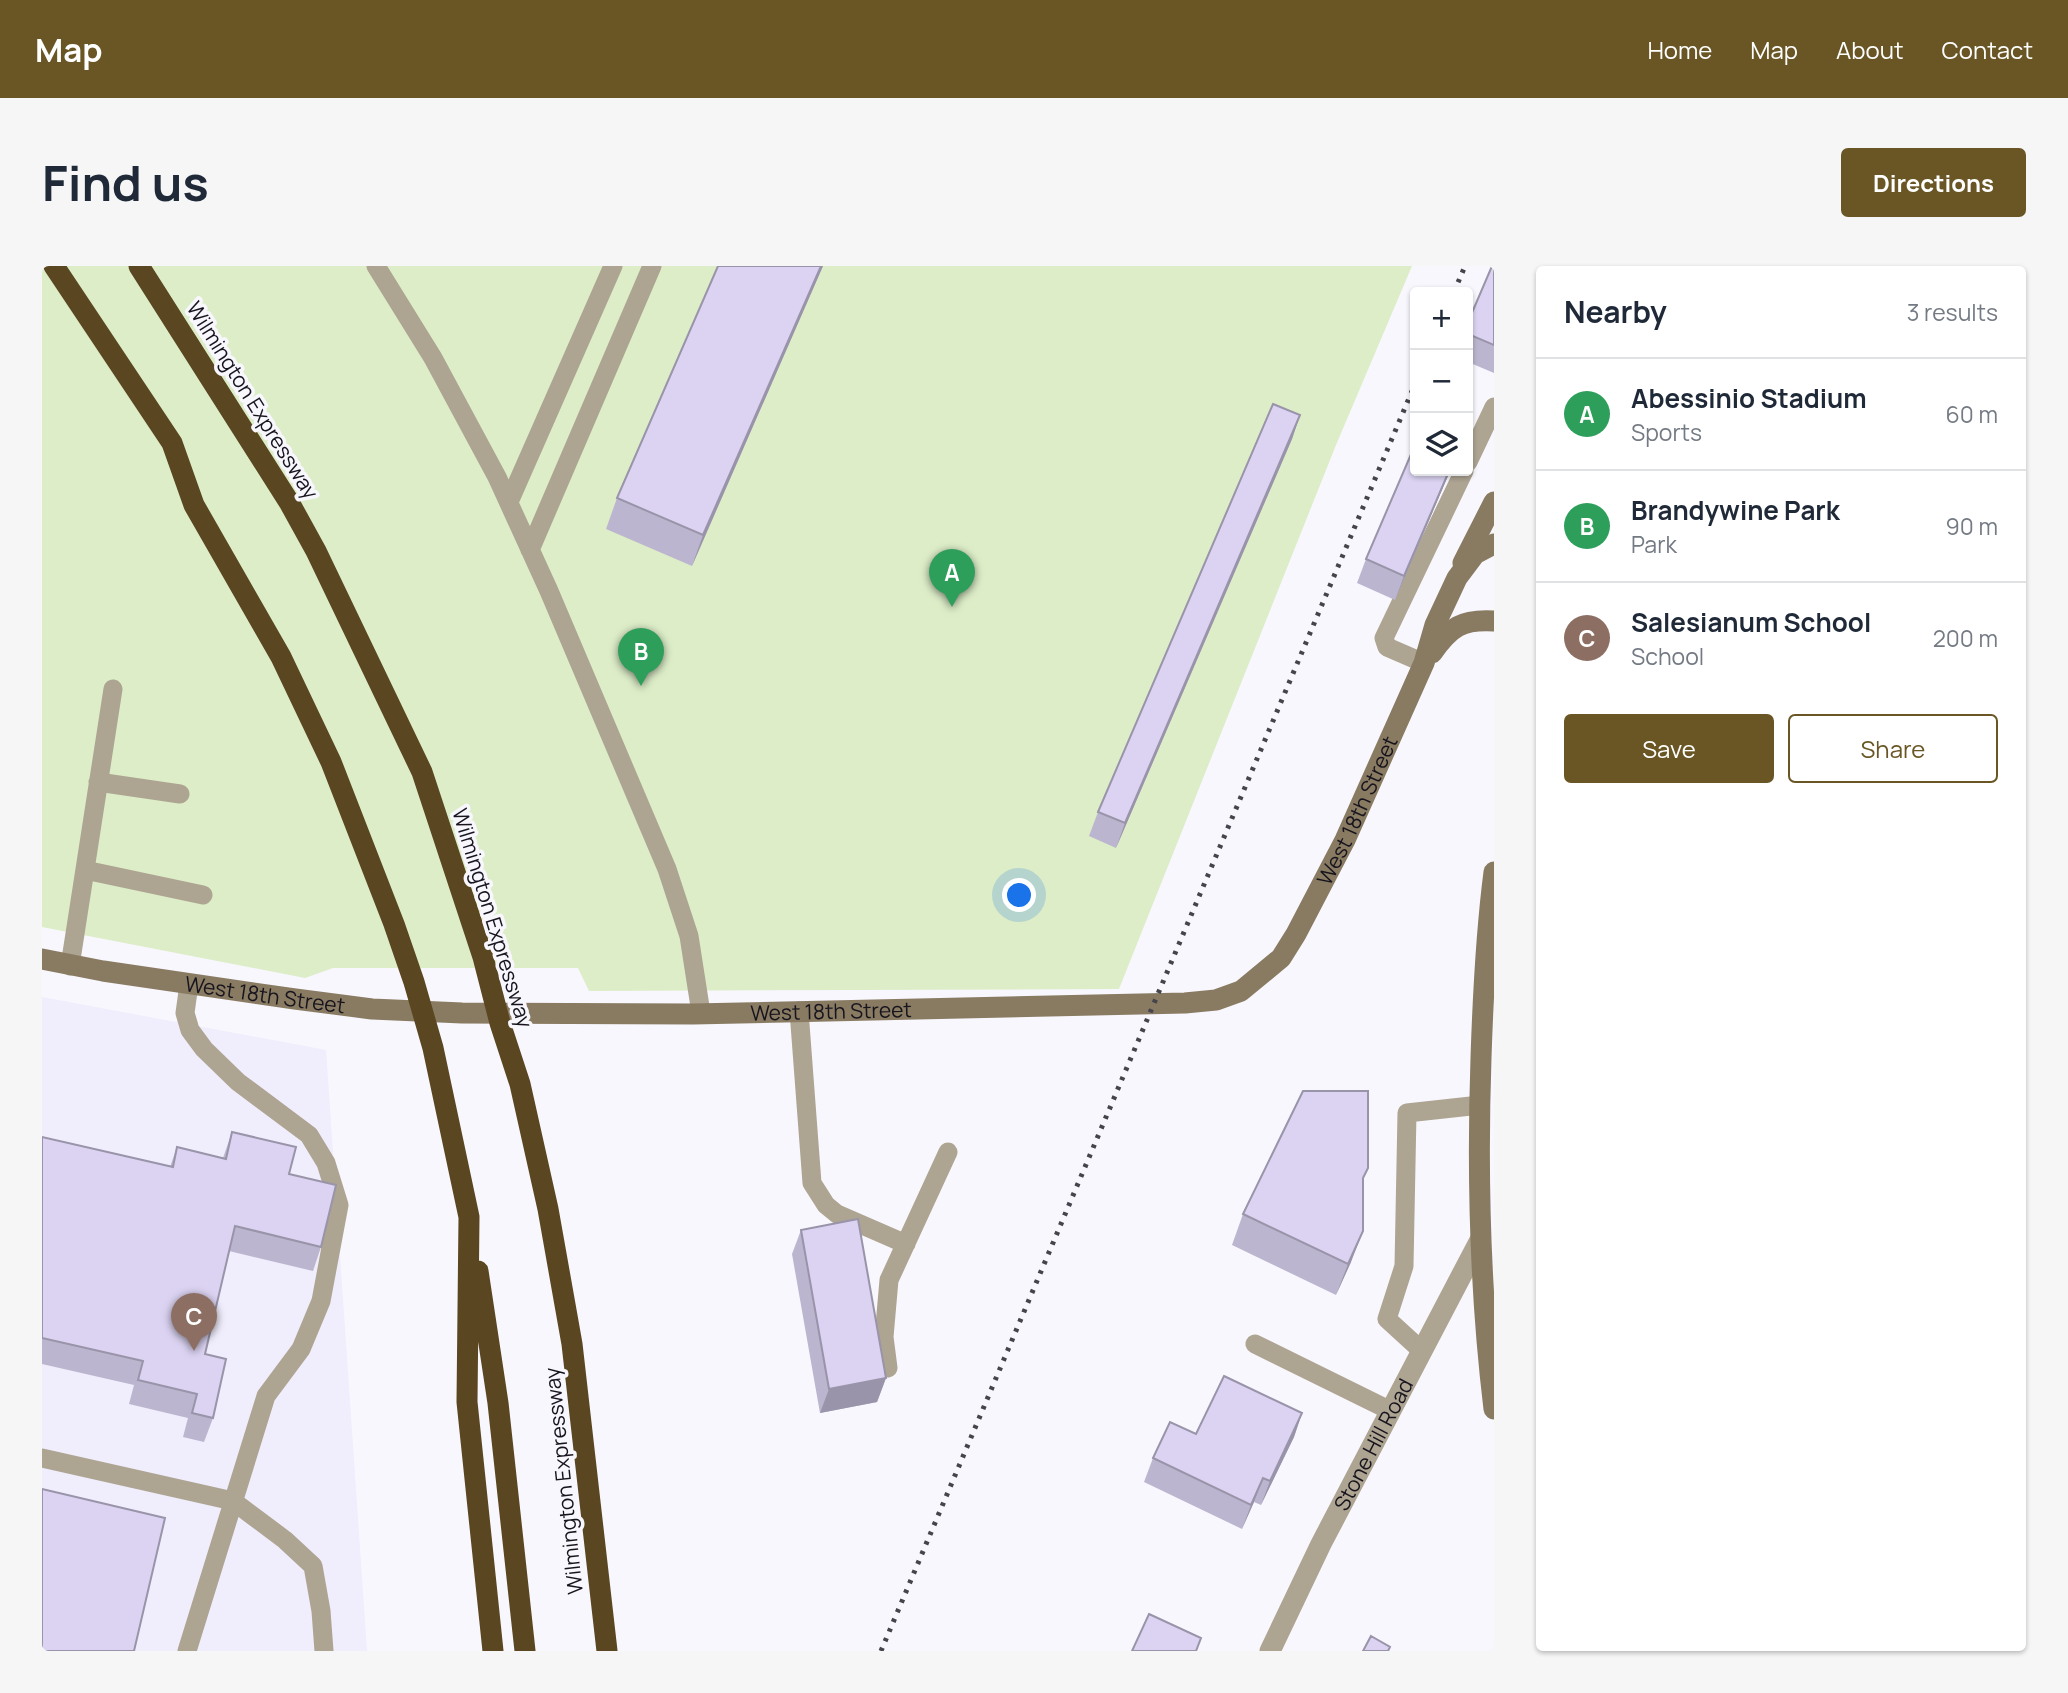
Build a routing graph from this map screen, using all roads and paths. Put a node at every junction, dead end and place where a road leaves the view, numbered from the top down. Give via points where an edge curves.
1 (54, 266) edge
2 (139, 266) edge
3 (376, 266) edge
4 (613, 266) edge
5 (652, 266) edge
6 (1494, 407) edge
7 (1490, 427) edge
8 (1473, 454) edge
9 (1462, 476) edge
10 (509, 502) junction
11 (1494, 502) edge
12 (1494, 544) edge
13 (530, 550) junction
14 (1457, 578) junction
15 (1494, 621) edge
16 (1424, 663) junction
17 (113, 689) dead end
18 (98, 782) junction
19 (180, 794) dead end
20 (85, 870) junction
21 (1494, 872) edge
22 (202, 895) dead end
23 (42, 959) edge
24 (70, 966) junction
25 (189, 984) junction
26 (799, 1011) junction
27 (701, 1013) junction
28 (1479, 1105) junction
29 (948, 1152) dead end
30 (469, 1217) junction
31 (1480, 1240) junction
32 (906, 1244) junction
33 (1255, 1345) dead end
34 (1422, 1351) junction
35 (888, 1368) dead end
36 (1494, 1404) edge
37 (1391, 1411) junction
38 (42, 1458) edge
39 (233, 1501) junction
40 (187, 1651) edge
41 (324, 1651) edge
42 (493, 1651) edge
43 (525, 1651) edge
44 (607, 1651) edge
45 (1270, 1651) edge

1 - 30 highway via 172,443 194,505 281,657 331,762 414,982
2 - 44 highway, Wilmington Expressway via 289,502 422,772 520,1084 548,1209 574,1358
3 - 10 lane via 433,358
4 - 10 lane
5 - 13 lane
6 - 7 lane
7 - 8 lane
9 - 16 lane via 1384,638 1387,648
10 - 13 lane
11 - 14 street
12 - 14 street, West 18th Street via 1475,554
13 - 27 lane via 667,869 689,936
14 - 16 street, West 18th Street
15 - 16 street, West 18th Street via 1458,625
16 - 26 street, West 18th Street via 1345,841 1296,934 1281,958 1241,991 1216,1000 1185,1003
17 - 18 lane
18 - 19 lane
18 - 20 lane
20 - 22 lane
20 - 24 lane
21 - 28 street
23 - 24 street, West 18th Street
24 - 25 street, West 18th Street
25 - 27 street, West 18th Street via 372,1009
25 - 39 lane via 185,1013 190,1030 238,1082 309,1135 326,1163 339,1205 321,1301 302,1349 266,1396
26 - 27 street, West 18th Street
26 - 32 lane via 811,1183 837,1214
28 - 31 street
28 - 34 lane via 1408,1113 1404,1266 1387,1319
29 - 32 lane
30 - 42 highway via 467,1402
30 - 43 highway via 498,1403
31 - 34 street, Stone Hill Road
31 - 36 street
32 - 35 lane via 889,1280 884,1337
33 - 37 lane
34 - 37 street, Stone Hill Road
37 - 45 street, Stone Hill Road
38 - 39 lane
39 - 40 lane
39 - 41 lane via 313,1566

